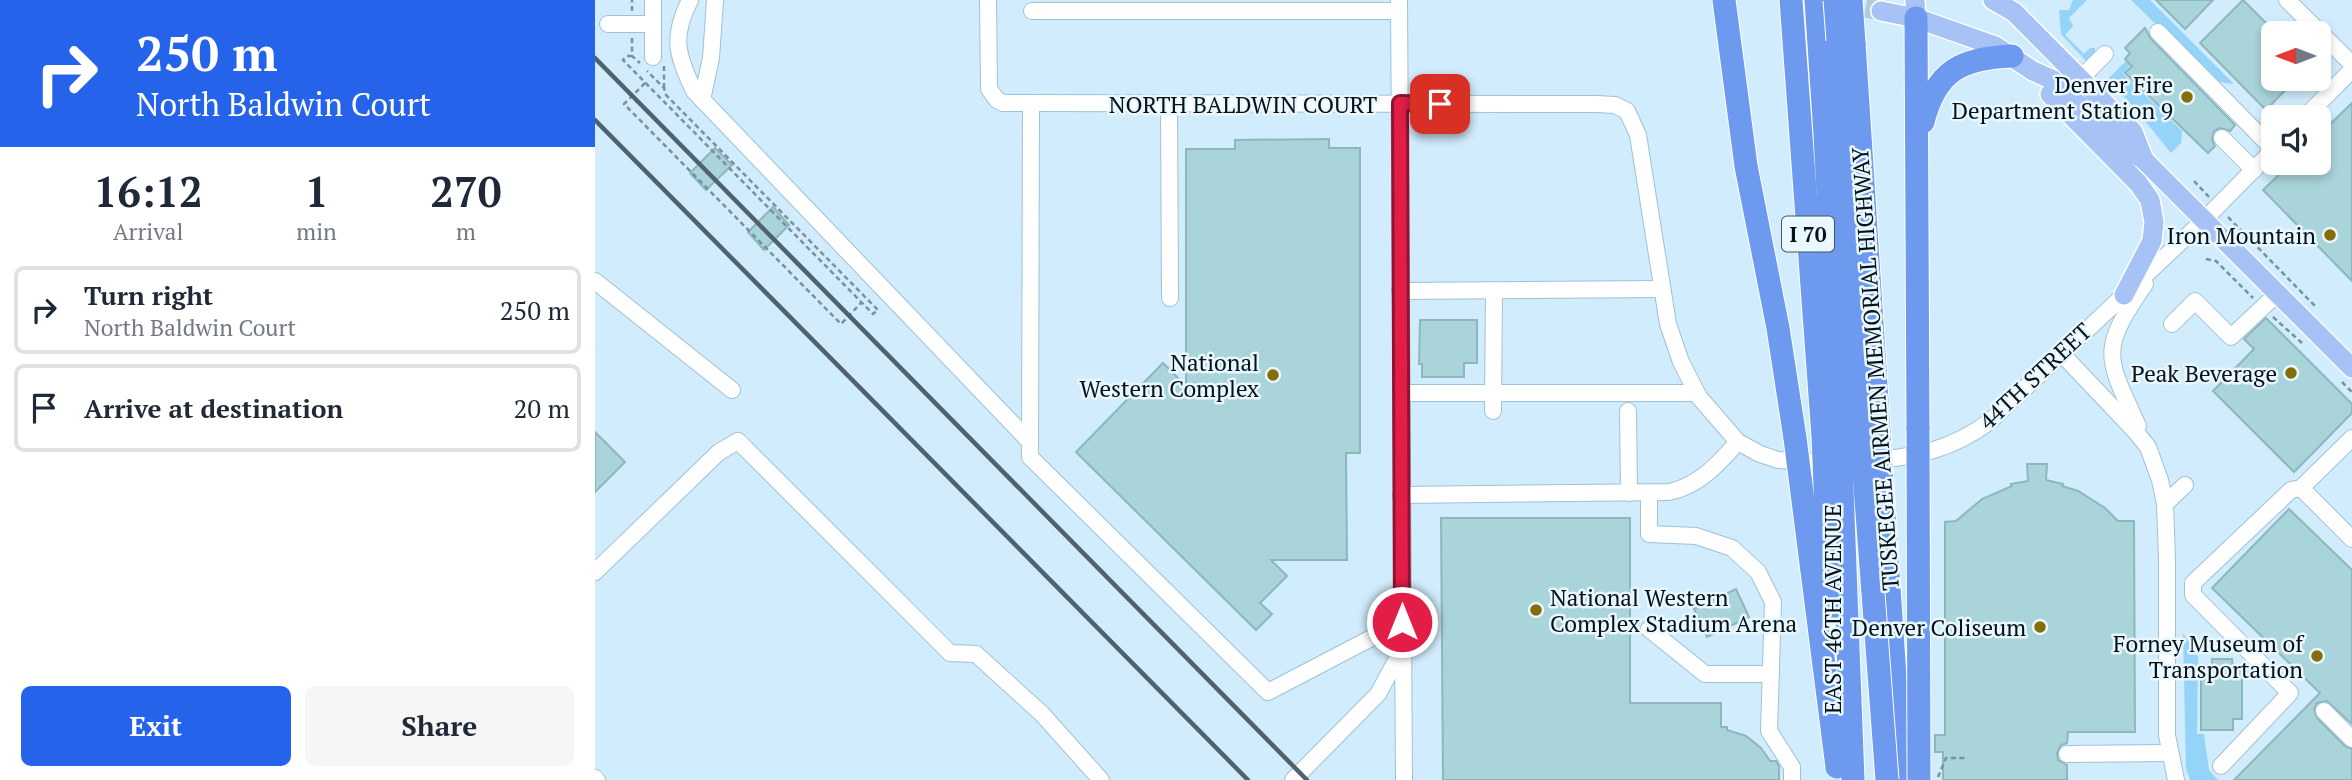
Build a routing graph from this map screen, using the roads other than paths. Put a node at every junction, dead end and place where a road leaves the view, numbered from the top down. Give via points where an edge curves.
1 (653, 0) edge
2 (690, 0) edge
3 (715, 0) edge
4 (988, 0) edge
5 (1724, 0) edge
6 (1791, 0) edge
7 (1816, 0) edge
8 (1835, 0) edge
9 (1851, 0) edge
10 (2287, 0) edge
11 (2001, 2) edge
12 (1399, 6) edge
13 (1915, 9) edge
14 (1032, 11) dead end
15 (1881, 11) tunnel mouth
16 (608, 24) dead end
17 (653, 24) junction
18 (2158, 32) dead end
19 (1837, 40) junction
20 (2105, 54) dead end
21 (2012, 56) junction
22 (653, 57) dead end
23 (2352, 64) edge
24 (2352, 70) edge
25 (2033, 71) junction
26 (2080, 79) junction
27 (702, 100) junction
28 (1400, 103) junction
29 (1031, 104) junction
30 (1169, 104) junction
31 (2317, 105) edge
32 (2222, 138) dead end
33 (2261, 138) edge
34 (1917, 145) junction
35 (2144, 160) junction
36 (2261, 163) edge
37 (2254, 170) junction
38 (2204, 220) junction
39 (2160, 261) junction
40 (595, 281) edge
41 (1661, 289) junction
42 (1494, 290) junction
43 (1400, 291) junction
44 (2277, 294) junction
45 (2124, 295) junction
46 (1170, 298) dead end
47 (2172, 324) dead end
48 (2061, 353) junction
49 (2352, 368) edge
50 (732, 390) dead end
51 (1401, 393) junction
52 (1493, 393) junction
53 (1696, 393) junction
54 (1493, 411) dead end
55 (1628, 411) dead end
56 (1851, 434) junction
57 (2352, 438) edge
58 (1030, 442) junction
59 (1738, 442) junction
60 (2148, 447) junction
61 (1841, 463) junction
62 (2185, 485) dead end
63 (2301, 488) junction
64 (1629, 493) junction
65 (1649, 493) junction
66 (1401, 495) junction
67 (2165, 504) junction
68 (2352, 539) edge
69 (595, 572) edge
70 (1402, 622) junction
71 (1649, 629) dead end
72 (1771, 674) junction
73 (2324, 711) dead end
74 (2352, 739) edge
75 (2169, 752) junction
76 (2067, 754) dead end
77 (2221, 766) dead end
78 (1841, 777) edge
79 (1101, 780) edge
80 (1293, 780) edge
81 (1404, 780) edge
82 (1792, 780) edge
83 (1887, 780) edge
84 (1902, 780) edge
85 (1919, 780) edge
86 (2176, 780) edge

1 - 17 street
2 - 27 street via 680,20 679,58
3 - 27 street via 711,58
4 - 29 street, NORTH BALDWIN COURT via 989,89 1003,103
5 - 78 highway, bridge via 1746,166 1795,438
6 - 56 highway, TUSKEGEE AIRMEN MEMORIAL HIGHWAY / I 70
7 - 19 highway
8 - 19 highway, bridge
9 - 19 highway, TUSKEGEE AIRMEN MEMORIAL HIGHWAY / I 70, bridge
10 - 23 street
11 - 26 main road
12 - 14 street
12 - 28 street
13 - 15 main road
13 - 21 main road
13 - 34 highway
16 - 17 street
17 - 22 street
18 - 33 street
19 - 56 highway, TUSKEGEE AIRMEN MEMORIAL HIGHWAY / I 70
19 - 56 highway
20 - 26 street
21 - 25 main road
21 - 34 highway via 1969,61 1944,78 1927,107
24 - 31 street
25 - 35 main road via 2053,80 2122,146
25 - 45 main road via 2150,200 2152,241
26 - 35 main road via 2133,132
27 - 58 street
28 - 30 street, NORTH BALDWIN COURT
28 - 41 street, NORTH BALDWIN COURT via 1596,104 1627,111 1638,135
28 - 43 street
29 - 30 street, NORTH BALDWIN COURT
29 - 58 street
30 - 46 street
32 - 37 street
34 - 85 highway, bridge
35 - 38 main road
36 - 37 street, 44TH STREET
37 - 38 street, 44TH STREET
38 - 39 street, 44TH STREET
38 - 44 main road
39 - 45 street, 44TH STREET
39 - 60 street via 2116,330 2111,360
40 - 50 street
41 - 42 street
41 - 53 street via 1674,345
42 - 43 street
42 - 52 street
43 - 51 street
44 - 47 street via 2231,337 2195,301
44 - 49 main road
45 - 48 street, 44TH STREET
48 - 60 street
48 - 61 street, 44TH STREET via 1989,422 1956,443 1907,456
51 - 52 street
51 - 66 street
52 - 53 street
52 - 54 street
53 - 59 street
55 - 64 street
56 - 78 highway, TUSKEGEE AIRMEN MEMORIAL HIGHWAY / I 70, bridge
56 - 83 highway, bridge
56 - 84 highway, TUSKEGEE AIRMEN MEMORIAL HIGHWAY / I 70, bridge
57 - 63 street
58 - 70 street via 1030,457 1268,692
59 - 61 street, 44TH STREET via 1779,460
59 - 65 street via 1689,486
60 - 67 street
61 - 78 street, EAST 46TH AVENUE via 1833,490
62 - 67 street
63 - 68 street
63 - 77 street via 2291,490 2193,583 2193,595 2290,693
64 - 65 street
64 - 66 street
65 - 72 street via 1649,534 1696,536 1732,548 1758,572 1773,602
66 - 70 street
67 - 75 street
69 - 79 street via 719,452 738,441 950,653 976,653 1042,714
70 - 80 street via 1398,657 1378,694
70 - 81 street
71 - 72 street via 1705,674
72 - 82 street via 1769,731 1792,767
73 - 74 street
75 - 76 street
75 - 86 street

